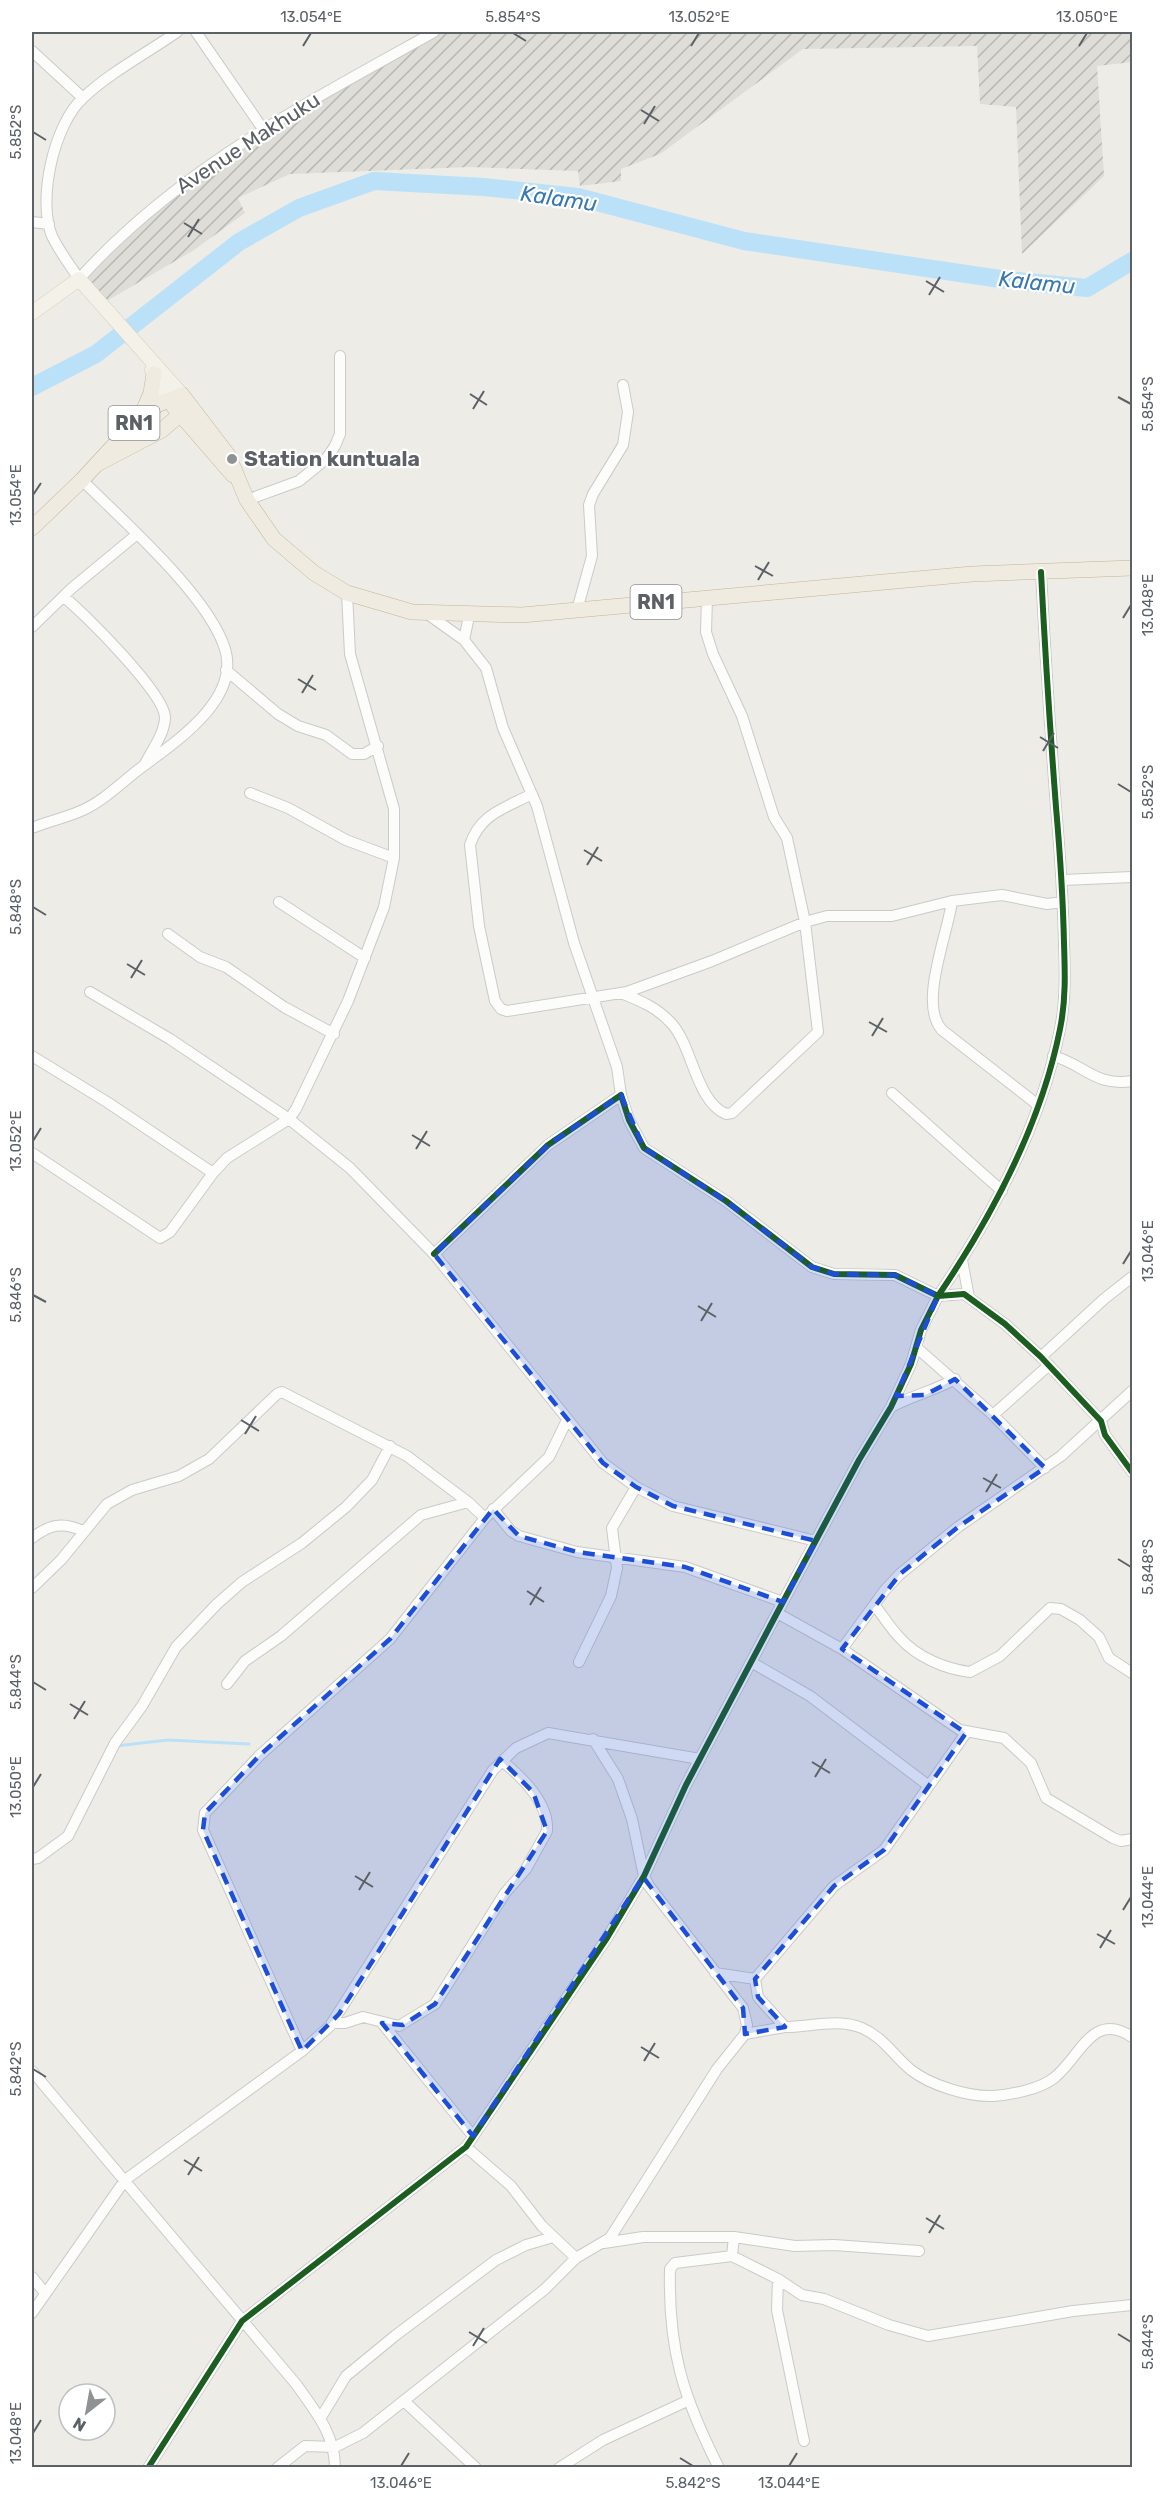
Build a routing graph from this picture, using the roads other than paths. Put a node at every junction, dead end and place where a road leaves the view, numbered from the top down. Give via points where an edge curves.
1 (177, 32) edge
2 (196, 32) edge
3 (434, 32) edge
4 (32, 51) edge
5 (83, 98) junction
6 (262, 129) junction
7 (32, 222) edge
8 (49, 224) junction
9 (79, 279) junction
10 (32, 313) edge
11 (144, 353) junction
12 (340, 356) dead end
13 (154, 374) junction
14 (623, 385) dead end
15 (180, 404) junction
16 (141, 416) junction
17 (162, 430) junction
18 (199, 436) junction
19 (97, 464) junction
20 (236, 477) junction
21 (82, 480) junction
22 (247, 500) junction
23 (32, 528) edge
24 (136, 535) junction
25 (1132, 568) edge
26 (1041, 572) junction
27 (347, 593) junction
28 (64, 597) junction
29 (707, 597) junction
30 (577, 610) junction
31 (429, 615) junction
32 (469, 616) junction
33 (32, 627) edge
34 (464, 640) junction
35 (226, 670) junction
36 (378, 746) junction
37 (145, 765) junction
38 (250, 793) dead end
39 (532, 794) junction
40 (32, 828) edge
41 (394, 858) junction
42 (1132, 877) edge
43 (1063, 880) junction
44 (952, 901) junction
45 (279, 902) dead end
46 (1063, 902) junction
47 (805, 922) junction
48 (168, 934) dead end
49 (365, 958) junction
50 (90, 992) dead end
51 (621, 993) junction
52 (593, 996) junction
53 (334, 1034) junction
54 (32, 1056) edge
55 (1053, 1056) junction
56 (1132, 1081) edge
57 (1119, 1083) junction
58 (1132, 1091) edge
59 (892, 1094) dead end
60 (621, 1095) junction
61 (1038, 1105) junction
62 (288, 1119) junction
63 (32, 1153) edge
64 (213, 1173) junction
65 (1002, 1191) junction
66 (434, 1254) junction
67 (962, 1260) junction
68 (1132, 1277) edge
69 (938, 1296) junction
70 (969, 1297) junction
71 (916, 1347) junction
72 (1041, 1357) junction
73 (1049, 1365) junction
74 (955, 1380) junction
75 (1132, 1391) edge
76 (891, 1407) junction
77 (993, 1415) junction
78 (567, 1420) junction
79 (1101, 1421) junction
80 (390, 1446) junction
81 (1045, 1468) junction
82 (1132, 1472) edge
83 (636, 1487) junction
84 (468, 1502) junction
85 (493, 1509) junction
86 (485, 1518) junction
87 (83, 1531) junction
88 (32, 1539) edge
89 (816, 1541) junction
90 (617, 1557) junction
91 (32, 1588) edge
92 (783, 1602) junction
93 (874, 1605) junction
94 (777, 1613) junction
95 (842, 1649) junction
96 (579, 1662) dead end
97 (751, 1662) junction
98 (1132, 1673) edge
99 (227, 1684) dead end
100 (966, 1733) junction
101 (593, 1739) junction
102 (700, 1759) junction
103 (502, 1761) junction
104 (929, 1786) junction
105 (1132, 1839) edge
106 (32, 1859) edge
107 (644, 1876) junction
108 (715, 1972) junction
109 (755, 1978) junction
110 (333, 2023) junction
111 (382, 2023) junction
112 (785, 2027) junction
113 (745, 2034) junction
114 (1132, 2037) edge
115 (302, 2050) junction
116 (32, 2072) edge
117 (473, 2136) junction
118 (466, 2147) junction
119 (125, 2180) junction
120 (553, 2237) junction
121 (734, 2237) junction
122 (604, 2243) junction
123 (919, 2251) dead end
124 (732, 2256) junction
125 (576, 2258) junction
126 (32, 2277) edge
127 (778, 2279) junction
128 (45, 2293) junction
129 (1132, 2305) edge
130 (32, 2313) edge
131 (242, 2321) junction
132 (404, 2401) junction
133 (687, 2401) junction
134 (320, 2419) junction
135 (804, 2441) dead end
136 (335, 2447) junction
137 (148, 2468) edge
138 (277, 2468) edge
139 (335, 2468) edge
140 (476, 2468) edge
141 (559, 2468) edge
142 (719, 2468) edge

1 - 5 street
2 - 6 street
3 - 6 street, Avenue Makhuku
4 - 5 street
5 - 8 street via 65,122 57,144 47,186
6 - 9 street, Avenue Makhuku via 133,223
7 - 8 street
8 - 9 street via 58,248
9 - 10 main road
9 - 11 main road
11 - 13 main road
11 - 15 main road
12 - 22 street via 340,434 335,446 299,482
13 - 15 main road
13 - 16 highway
14 - 30 street via 628,412 623,446 589,506 592,556
15 - 16 highway, RN1
15 - 17 highway, RN1
15 - 18 highway, RN1
15 - 20 highway, RN1 via 228,454
16 - 19 highway, RN1
17 - 18 highway
17 - 19 highway, RN1
18 - 20 highway, RN1
19 - 21 highway, RN1
20 - 22 highway, RN1
21 - 23 highway, RN1
21 - 24 street
22 - 27 highway, RN1 via 274,539 314,573
24 - 28 street
24 - 35 street via 207,614 225,649
25 - 26 highway, RN1
26 - 29 highway, RN1 via 996,572
26 - 43 street
27 - 31 highway, RN1
27 - 36 street via 350,654
28 - 33 street
28 - 37 street via 108,639 163,706 163,728
29 - 30 highway, RN1
29 - 47 street via 706,632 742,716 774,817 788,838
30 - 32 highway, RN1
31 - 32 highway, RN1
31 - 34 street
32 - 34 street
34 - 39 street via 486,668 503,728
35 - 36 street via 278,714 326,735 352,754 358,756
35 - 37 street via 216,701 205,715
36 - 41 street via 394,809
37 - 40 street via 83,810
38 - 41 street via 288,808 346,840
39 - 52 street
39 - 52 street via 484,819 470,845 480,926 495,1000 507,1011
41 - 49 street via 379,924
42 - 43 street
43 - 46 street
44 - 46 street via 1002,894 1047,904
44 - 47 street via 892,916 827,916
44 - 61 street via 936,974 933,1017 942,1030
45 - 49 street
46 - 55 street via 1066,995
47 - 51 street
47 - 51 street via 818,1032 732,1113 722,1112 709,1099 672,1025 648,1004
48 - 53 street via 200,957 226,967 284,1007
49 - 53 street
50 - 62 street via 170,1039
51 - 52 street
52 - 60 street via 617,1068
53 - 62 street via 303,1098
54 - 64 street
55 - 57 street via 1086,1073
55 - 61 street
56 - 57 street
57 - 58 street
59 - 65 street
60 - 66 street via 548,1145
60 - 69 street via 628,1120 644,1148 726,1201 812,1267 834,1274 895,1275
61 - 65 street
62 - 64 street via 227,1158
62 - 66 street via 350,1168
63 - 64 street via 160,1238 170,1232
65 - 67 street
66 - 78 street
67 - 69 street
67 - 70 street
68 - 72 street
69 - 70 street via 956,1293
69 - 71 street
70 - 72 street
71 - 74 street
71 - 76 street
72 - 73 street
73 - 77 street
73 - 79 street
74 - 76 street
74 - 77 street
75 - 79 street
76 - 89 street
77 - 81 street
78 - 83 street via 603,1463
78 - 85 street via 544,1462
79 - 81 street
79 - 82 street via 1105,1435
80 - 84 street
80 - 87 street via 290,1394 277,1394 209,1459 179,1476 140,1487 111,1501
80 - 106 street via 372,1480 346,1507 302,1543 242,1582 177,1647 115,1743 68,1836
81 - 93 street via 942,1538 900,1574
83 - 89 street via 673,1506
83 - 90 street via 612,1528
84 - 86 street
84 - 99 street via 422,1515 281,1636 245,1661
85 - 86 street
85 - 90 street via 519,1536 577,1552
86 - 115 street via 390,1639 260,1755 205,1813 203,1830
87 - 88 street via 62,1524 44,1529
87 - 91 street
89 - 92 street
90 - 92 street via 685,1567
90 - 96 street via 611,1596
92 - 94 street
93 - 95 street
93 - 98 street via 914,1651 970,1672 1000,1656 1050,1608 1061,1609 1097,1634 1110,1658
94 - 95 street
94 - 97 street
95 - 100 street
97 - 102 street
97 - 104 street via 810,1696
100 - 104 street
100 - 105 street via 1004,1738 1031,1763 1042,1792 1051,1803 1113,1838
101 - 102 street
101 - 103 street via 543,1734 516,1748
101 - 107 street via 618,1779 632,1819
102 - 107 street
103 - 110 street
103 - 111 street via 532,1792 546,1819 547,1831 526,1869 505,1893 435,2004 403,2025
104 - 109 street via 884,1850 834,1886
107 - 108 street
107 - 117 street via 608,1938
108 - 109 street
108 - 113 street via 743,2008
109 - 112 street via 758,1996
110 - 111 street via 363,2017
110 - 115 street
111 - 117 street
112 - 113 street
112 - 114 street via 842,2024 863,2028 924,2078 993,2096 1025,2090 1054,2078 1102,2030 1118,2030
113 - 122 street via 717,2069 618,2229
115 - 119 street
116 - 119 street
117 - 118 street
118 - 120 street via 511,2186
118 - 131 street
119 - 128 street
119 - 131 street
120 - 125 street
120 - 134 street via 496,2260 405,2329 346,2376
121 - 122 street via 643,2238
121 - 123 street via 795,2246
121 - 124 street
122 - 125 street
124 - 127 street
124 - 133 street via 675,2263 670,2270 671,2334
125 - 132 street via 545,2289
126 - 128 street
127 - 129 street via 802,2295 824,2299 928,2336
127 - 135 street via 777,2310
128 - 130 street
131 - 134 street via 296,2384
131 - 137 street
132 - 136 street via 363,2433
132 - 140 street
133 - 141 street via 603,2440
133 - 142 street
134 - 136 street
136 - 138 street via 305,2446
136 - 139 street

